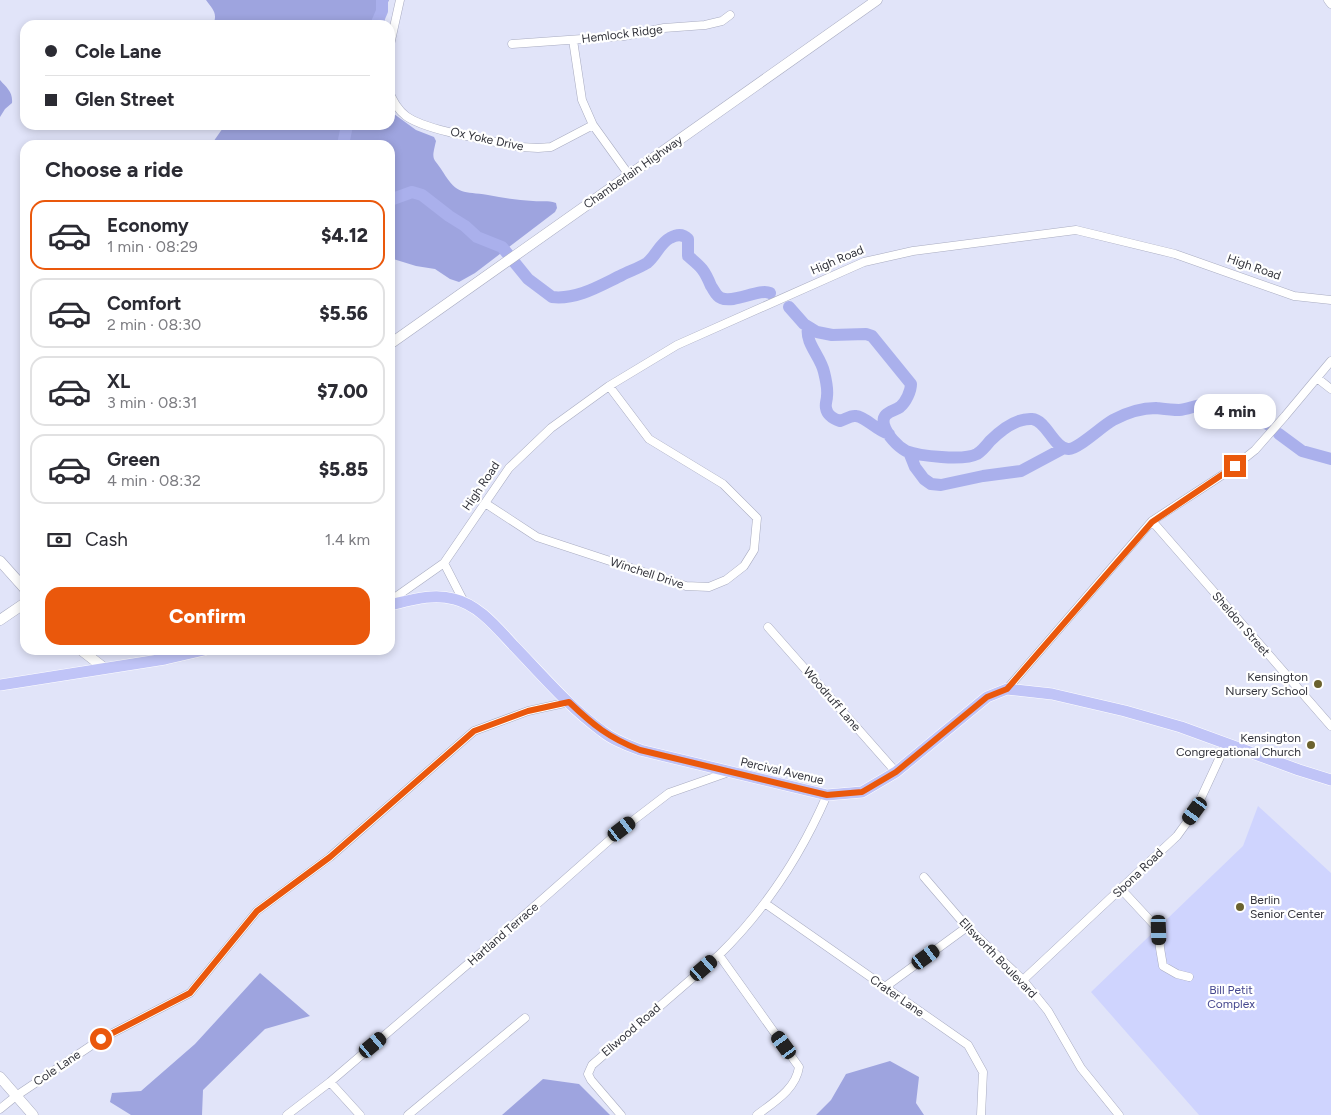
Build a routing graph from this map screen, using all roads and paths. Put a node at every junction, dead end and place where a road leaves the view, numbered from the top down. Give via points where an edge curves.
1 (400, 0) edge
2 (876, 0) edge
3 (1328, 0) edge
4 (1331, 4) edge
5 (730, 15) dead end
6 (395, 22) edge
7 (573, 40) junction
8 (512, 44) dead end
9 (395, 104) edge
10 (593, 125) junction
11 (629, 175) junction
12 (1331, 300) edge
13 (395, 340) edge
14 (1331, 361) edge
15 (1316, 378) junction
16 (609, 386) junction
17 (1331, 389) edge
18 (485, 503) junction
19 (1152, 522) junction
20 (0, 561) edge
21 (444, 563) junction
22 (20, 583) edge
23 (395, 597) edge
24 (464, 602) junction
25 (395, 604) edge
26 (20, 606) edge
27 (0, 620) edge
28 (768, 627) dead end
29 (87, 655) edge
30 (182, 655) edge
31 (103, 667) junction
32 (0, 685) edge
33 (1007, 689) junction
34 (569, 702) junction
35 (1331, 726) edge
36 (1226, 744) junction
37 (729, 772) junction
38 (896, 772) junction
39 (1331, 780) edge
40 (827, 795) junction
41 (924, 877) dead end
42 (1121, 890) junction
43 (766, 904) junction
44 (967, 927) junction
45 (719, 955) junction
46 (1189, 977) dead end
47 (1023, 980) junction
48 (884, 987) junction
49 (525, 1018) dead end
50 (0, 1077) edge
51 (330, 1082) junction
52 (16, 1096) junction
53 (0, 1110) edge
54 (33, 1115) edge
55 (287, 1115) edge
56 (360, 1115) edge
57 (408, 1115) edge
58 (621, 1115) edge
59 (757, 1115) edge
60 (981, 1115) edge
61 (1119, 1115) edge

1 - 6 street
2 - 11 main road, Chamberlain Highway
3 - 4 street
5 - 7 street, Hemlock Ridge via 722,21 705,25
7 - 8 street, Hemlock Ridge
7 - 10 street via 582,100
9 - 10 street, Ox Yoke Drive via 406,116 421,124 521,147 551,147
10 - 11 street
11 - 13 main road, Chamberlain Highway
12 - 16 street, High Road via 1294,296 1175,254 1076,230 1053,232 913,251 864,262 676,345
14 - 15 street
15 - 17 street
15 - 19 street via 1246,458
16 - 18 street, High Road via 551,428 509,468
16 - 18 street, Winchell Drive via 649,439 723,484 757,518 754,550 744,566 709,588 686,586 537,537
18 - 21 street, High Road
19 - 33 street
19 - 35 street, Sheldon Street
20 - 22 main road
21 - 23 street, High Road
21 - 24 street
24 - 25 main road, Percival Avenue via 437,597
24 - 34 main road, Percival Avenue via 497,629
26 - 27 main road
28 - 38 street, Woodruff Lane
29 - 31 main road
30 - 31 main road
31 - 32 main road
33 - 36 main road via 1052,694 1125,711
33 - 38 main road, Percival Avenue via 987,697
34 - 37 main road, Percival Avenue via 603,732 621,742 640,750
34 - 52 street, Cole Lane via 528,711 474,731 330,857 257,911 190,993 101,1039
36 - 39 main road
36 - 42 street, Sbona Road via 1195,811 1177,836
37 - 40 main road, Percival Avenue
37 - 51 street, Hartland Terrace via 669,793 622,829
38 - 40 main road, Percival Avenue via 862,792
40 - 43 street, Ellwood Road
41 - 44 street, Ellsworth Boulevard
42 - 46 street via 1159,930 1164,966
42 - 47 street, Sbona Road
43 - 45 street, Ellwood Road
43 - 48 street, Crater Lane
44 - 47 street, Ellsworth Boulevard
44 - 48 street
45 - 58 street, Ellwood Road via 592,1065 588,1074 591,1080
45 - 59 street via 799,1066 792,1086
47 - 61 street, Ellsworth Boulevard via 1048,1011 1081,1068
48 - 60 street, Crater Lane via 968,1046 983,1072
49 - 57 street
50 - 52 main road
51 - 55 street, Hartland Terrace
51 - 56 street
52 - 53 street, Cole Lane
52 - 54 main road

